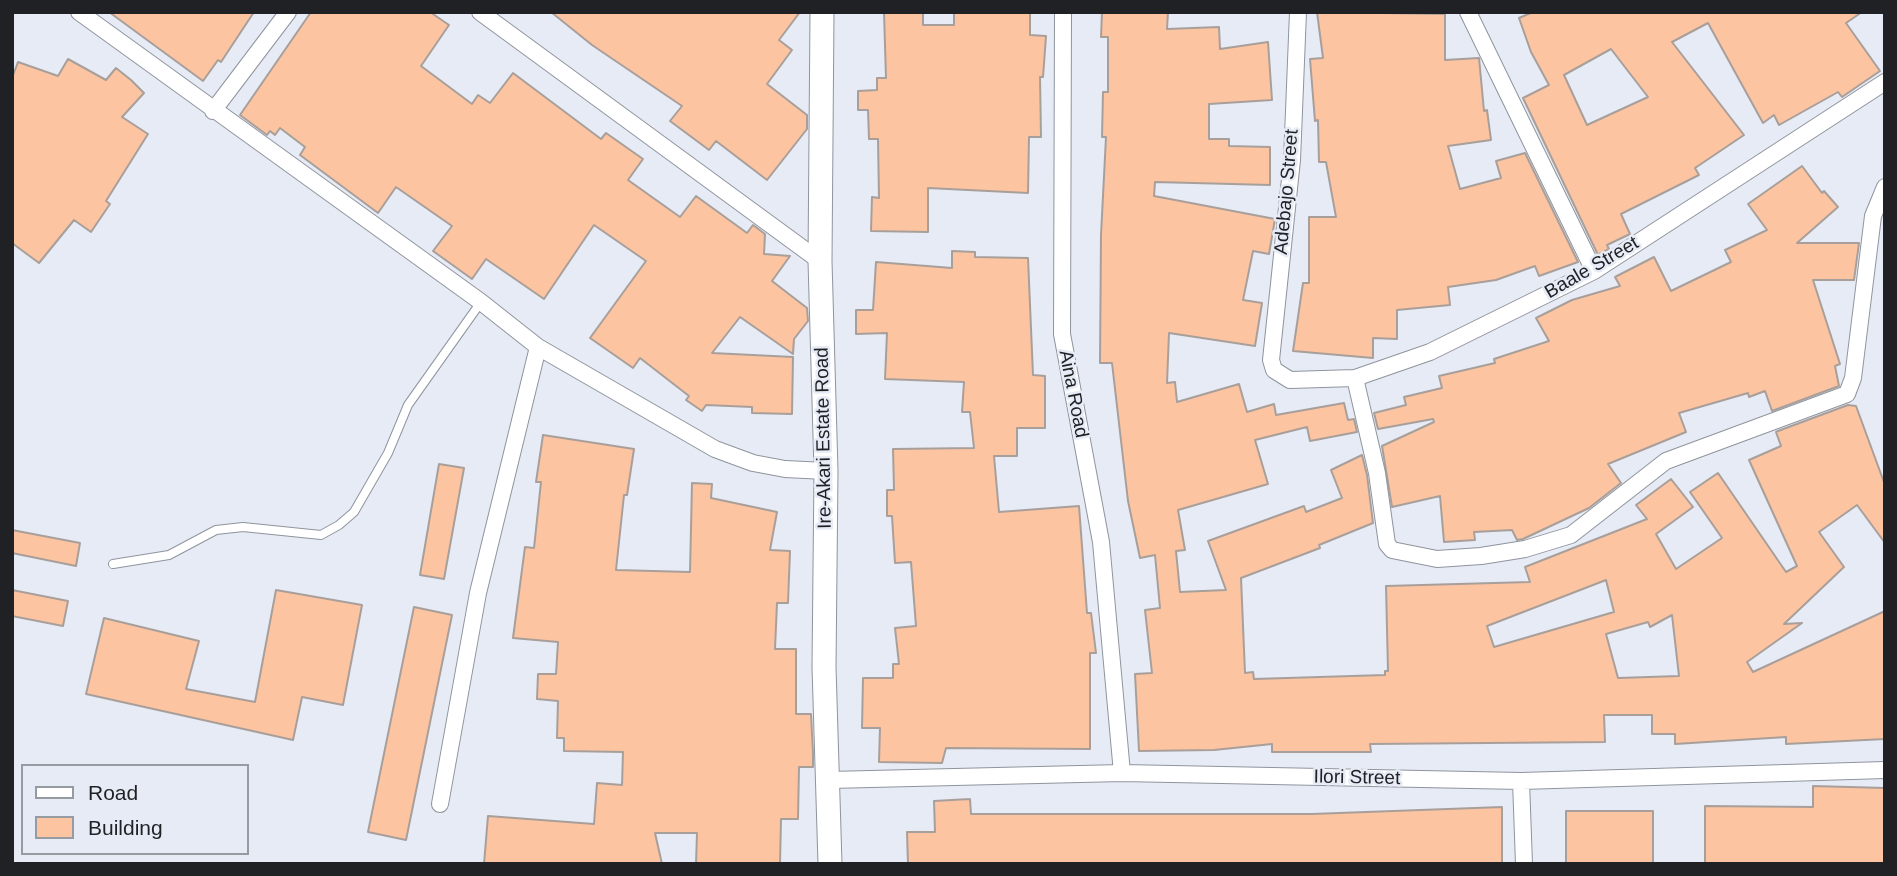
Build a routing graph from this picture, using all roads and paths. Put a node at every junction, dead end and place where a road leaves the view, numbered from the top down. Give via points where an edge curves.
1 (79, 12) edge
2 (288, 12) edge
3 (480, 12) edge
4 (822, 12) edge
5 (1063, 12) edge
6 (1298, 12) edge
7 (1468, 12) edge
8 (1885, 82) edge
9 (213, 111) junction
10 (1885, 187) edge
11 (820, 261) junction
12 (1594, 271) junction
13 (481, 302) junction
14 (538, 347) junction
15 (1274, 370) joint
16 (1355, 378) junction
17 (826, 471) junction
18 (113, 564) dead end
19 (1885, 770) edge
20 (1122, 773) junction
21 (829, 780) junction
22 (1521, 781) junction
23 (440, 804) dead end
24 (830, 864) edge
25 (1524, 864) edge

1 - 9 street
2 - 9 street
3 - 11 street
4 - 11 street, Ire-Akari Estate Road
5 - 20 street, Aina Road via 1062,334 1101,542
6 - 15 street, Adebajo Street via 1292,160 1271,360
7 - 12 street
8 - 12 street, Baale Street
9 - 13 street
10 - 16 street via 1873,216 1853,378 1847,394 1666,461 1571,535 1481,556 1437,559 1392,550 1387,544
11 - 17 street, Ire-Akari Estate Road
12 - 16 street, Baale Street via 1430,352
13 - 14 street
13 - 18 lane via 408,405 388,453 354,512 339,526 321,535 243,527 216,530 169,555
14 - 17 street via 715,449 753,463
14 - 23 street via 478,593
15 - 16 street, Baale Street via 1290,380
17 - 21 street, Ire-Akari Estate Road via 824,667
19 - 22 street, Ilori Street
20 - 21 street, Ilori Street
20 - 22 street, Ilori Street
21 - 24 street, Ire-Akari Estate Road
22 - 25 street

